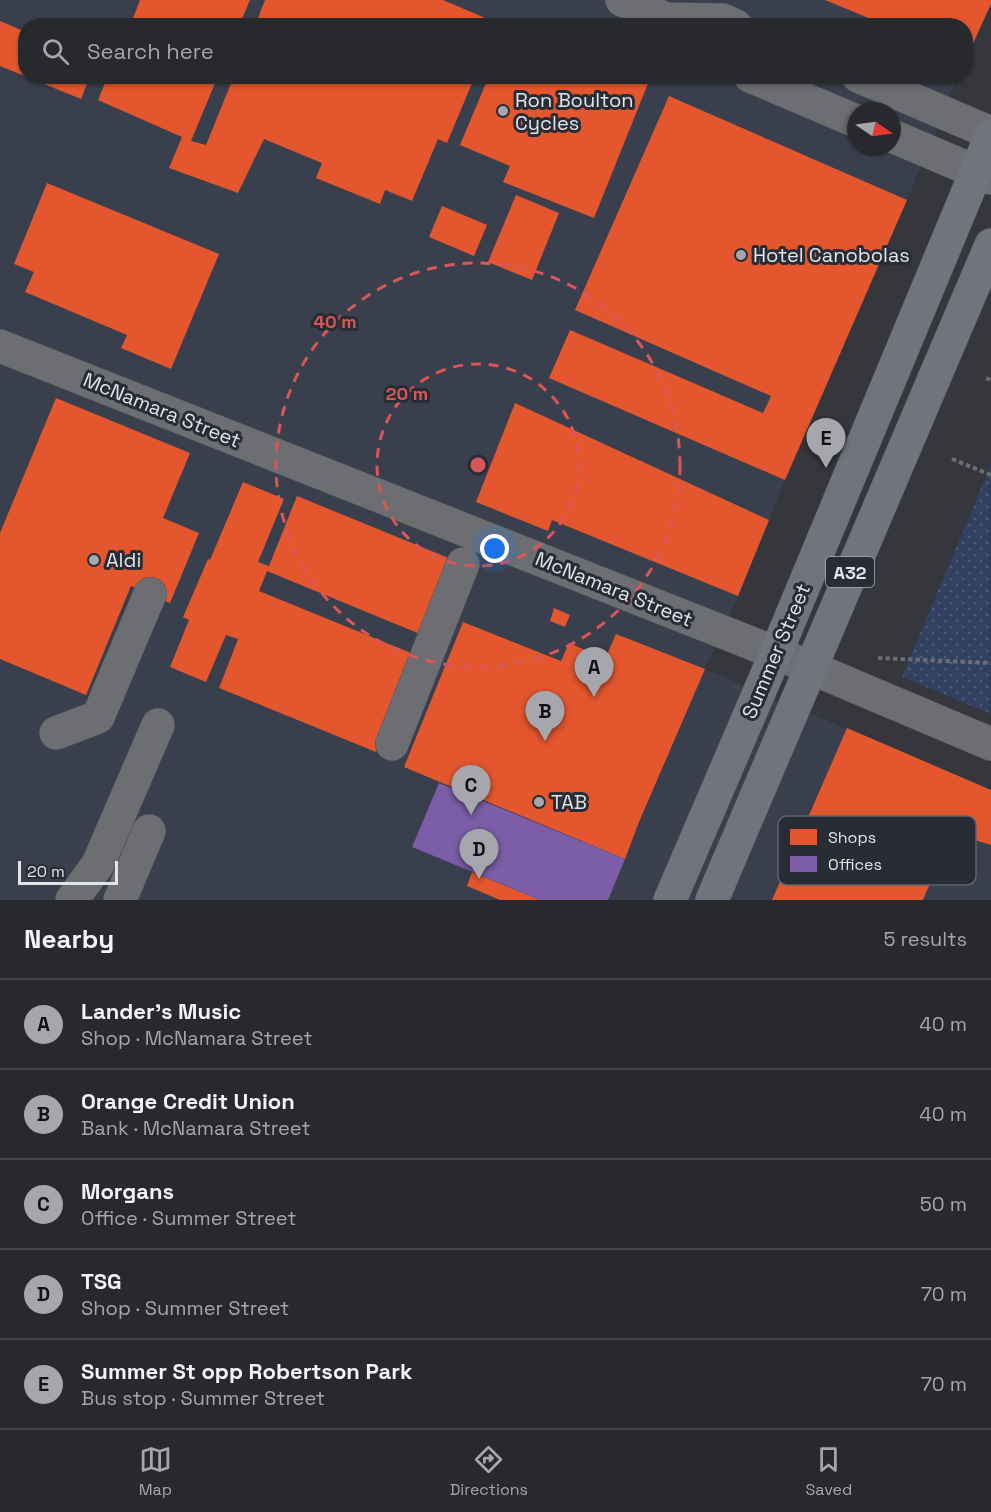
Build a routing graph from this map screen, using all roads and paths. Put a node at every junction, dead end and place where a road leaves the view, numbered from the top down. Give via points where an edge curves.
1 (622, 0) edge
2 (671, 15) edge
3 (702, 18) edge
4 (769, 84) edge
5 (876, 84) edge
6 (847, 117) edge
7 (991, 134) edge
8 (901, 140) edge
9 (984, 175) edge
10 (991, 244) edge
11 (0, 346) edge
12 (952, 459) dead end
13 (991, 475) edge
14 (463, 564) dead end
15 (150, 594) dead end
16 (776, 653) junction
17 (868, 658) dead end
18 (991, 663) edge
19 (810, 667) junction
20 (158, 726) dead end
21 (56, 733) dead end
22 (392, 744) dead end
23 (991, 744) edge
24 (149, 831) dead end
25 (72, 900) edge
26 (120, 900) edge
27 (670, 900) edge
28 (712, 900) edge

1 - 2 street
2 - 3 street
4 - 6 street
5 - 7 street
7 - 9 highway, Summer Street / A32
8 - 9 street
9 - 16 highway, Summer Street / A32
10 - 19 highway, Summer Street / A32
11 - 16 street, McNamara Street
12 - 13 path
14 - 22 street
15 - 21 street via 98,717
16 - 19 street, McNamara Street
16 - 27 highway, Summer Street / A32
17 - 18 path
19 - 23 street, McNamara Street
19 - 28 highway, Summer Street / A32
20 - 25 street via 98,864
24 - 26 street

